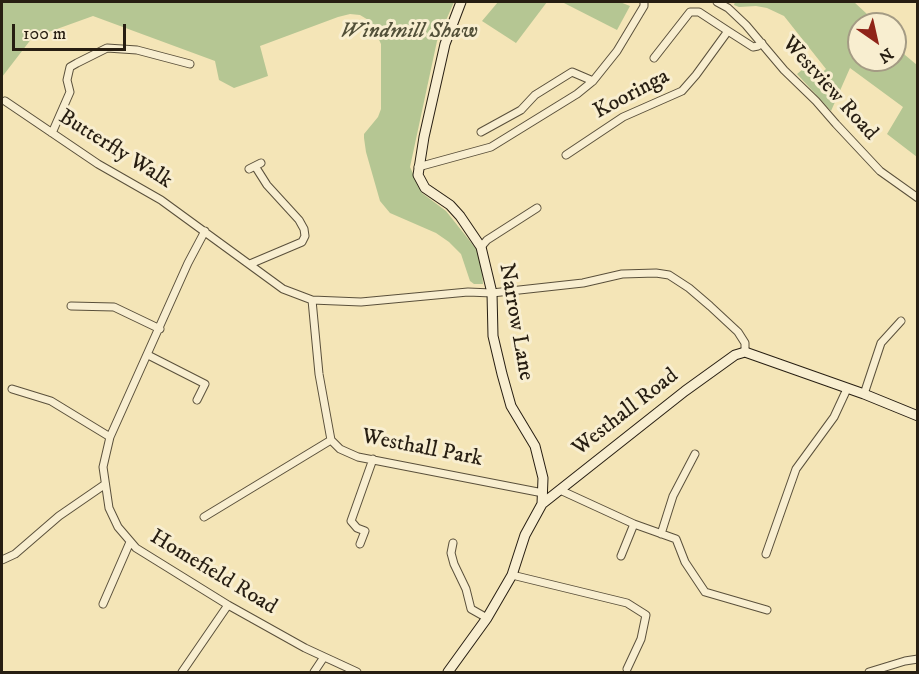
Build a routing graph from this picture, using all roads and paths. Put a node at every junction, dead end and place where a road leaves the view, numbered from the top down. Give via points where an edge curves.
1 (461, 2) edge
2 (717, 2) edge
3 (646, 3) edge
4 (728, 31) junction
5 (762, 43) junction
6 (654, 58) dead end
7 (190, 64) dead end
8 (593, 81) junction
9 (5, 101) dead end
10 (481, 132) dead end
11 (52, 133) junction
12 (566, 155) dead end
13 (255, 166) dead end
14 (418, 167) junction
15 (918, 198) edge
16 (537, 208) dead end
17 (205, 231) junction
18 (481, 247) junction
19 (250, 264) junction
20 (492, 293) junction
21 (312, 300) junction
22 (71, 306) dead end
23 (901, 321) dead end
24 (160, 329) junction
25 (745, 352) junction
26 (148, 355) junction
27 (847, 388) junction
28 (12, 389) dead end
29 (864, 394) junction
30 (197, 400) dead end
31 (918, 416) edge
32 (110, 437) junction
33 (332, 440) junction
34 (695, 454) dead end
35 (372, 459) junction
36 (104, 485) junction
37 (560, 490) junction
38 (543, 493) junction
39 (542, 504) junction
40 (204, 517) dead end
41 (634, 524) junction
42 (661, 534) junction
43 (130, 542) junction
44 (453, 543) dead end
45 (360, 544) dead end
46 (766, 554) dead end
47 (621, 556) dead end
48 (2, 560) edge
49 (512, 575) junction
50 (103, 604) dead end
51 (228, 605) junction
52 (767, 610) dead end
53 (487, 618) junction
54 (324, 657) junction
55 (918, 659) edge
56 (627, 669) dead end
57 (182, 672) edge
58 (314, 672) edge
59 (357, 672) edge
60 (448, 672) edge
61 (869, 672) edge

1 - 14 street via 445,44
2 - 5 street, Westview Road
3 - 8 street
4 - 5 street, Kooringa via 753,47
4 - 6 street, Kooringa via 699,12 690,12
4 - 12 street, Kooringa via 682,91 623,117
5 - 15 street, Westview Road via 880,171
7 - 11 street via 137,50 107,48 77,63 70,67 70,92
8 - 10 street via 572,72 535,95 520,110
8 - 14 street via 491,147
9 - 11 street, Butterfly Walk
11 - 17 street, Butterfly Walk
13 - 19 street via 299,220 305,236 302,242
14 - 18 street via 425,188 455,210
16 - 18 street
17 - 19 street, Butterfly Walk
17 - 24 street, Homefield Road
18 - 20 street, Narrow Lane
19 - 21 street, Butterfly Walk via 283,289
20 - 21 street, Butterfly Walk via 361,302
20 - 25 street, Butterfly Walk via 622,274 669,275 738,332
20 - 38 street, Narrow Lane via 493,336 502,374 511,406 535,446
21 - 33 street, Westhall Park via 319,375
22 - 24 street via 114,307
23 - 29 street via 880,343
24 - 26 street, Homefield Road
25 - 27 street
25 - 37 street, Westhall Road via 685,391
26 - 30 street via 205,384
26 - 32 street, Homefield Road
27 - 29 street
27 - 46 street via 834,417 795,469
28 - 32 street via 51,401
29 - 31 street
32 - 36 street, Homefield Road via 103,467
33 - 35 street, Westhall Park via 340,449
33 - 40 street
34 - 42 street via 673,496
35 - 38 street, Westhall Park
35 - 45 street via 351,521 365,531
36 - 43 street, Homefield Road via 109,508
36 - 48 street
37 - 39 street, Westhall Road
37 - 41 street
38 - 39 street, Narrow Lane
39 - 49 street, Westhall Road via 525,535
41 - 42 street
41 - 47 street
42 - 52 street via 676,539 685,562 705,592
43 - 50 street
43 - 51 street, Homefield Road
44 - 53 street via 451,553 471,609
49 - 53 street, Westhall Road
49 - 56 street via 627,603 646,615 641,639
51 - 54 street, Homefield Road
51 - 57 street
53 - 60 street, Westhall Road
54 - 58 street
54 - 59 street, Homefield Road
55 - 61 street

